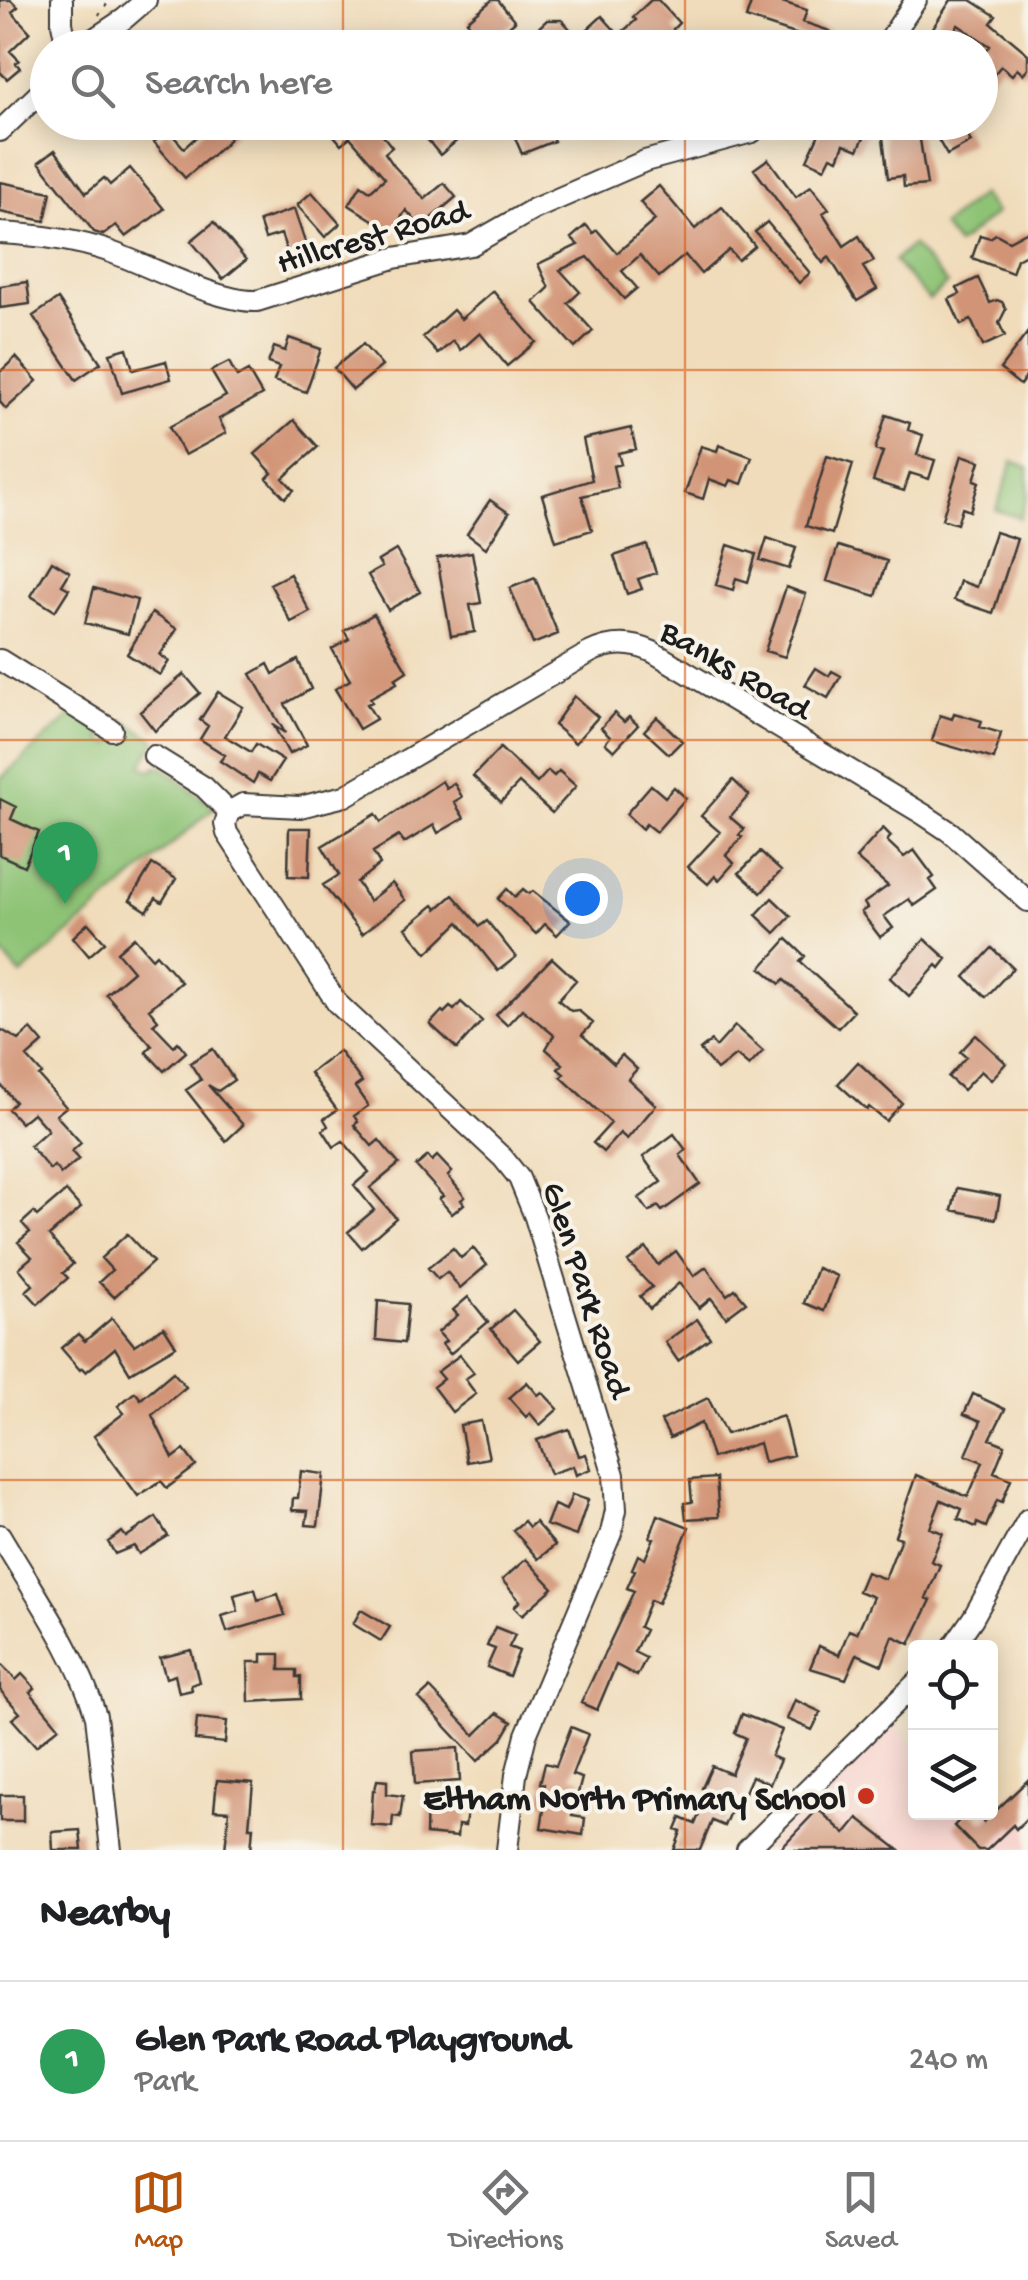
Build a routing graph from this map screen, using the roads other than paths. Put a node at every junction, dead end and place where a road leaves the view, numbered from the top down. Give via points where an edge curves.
1 (146, 0) edge
2 (916, 0) edge
3 (62, 6) edge
4 (75, 30) edge
5 (109, 30) edge
6 (896, 30) edge
7 (30, 102) edge
8 (0, 131) edge
9 (722, 140) edge
10 (0, 234) edge
11 (0, 660) edge
12 (112, 730) dead end
13 (154, 756) dead end
14 (228, 812) junction
15 (1028, 901) edge
16 (1028, 1520) edge
17 (0, 1534) edge
18 (957, 1640) edge
19 (908, 1691) edge
20 (111, 1850) edge
21 (507, 1850) edge
22 (747, 1850) edge

1 - 5 street
2 - 6 street
3 - 4 street
7 - 8 street
9 - 10 street, Hillcrest Road via 645,161 534,208 471,245 378,262 257,300 237,300 86,244
11 - 12 street
13 - 14 street via 204,787
14 - 15 street, Banks Road via 243,804 300,807 345,796 589,652 628,644 923,814
14 - 21 street, Glen Park Road via 227,833 337,1003 520,1178 611,1463 611,1533 526,1734
16 - 18 street
17 - 20 street via 90,1696
19 - 22 street

